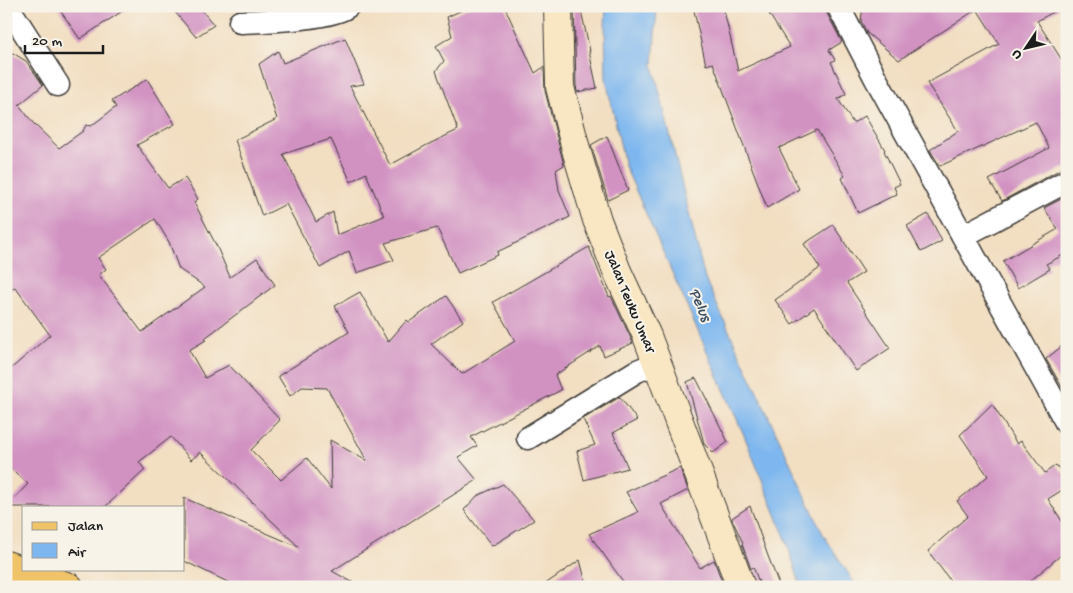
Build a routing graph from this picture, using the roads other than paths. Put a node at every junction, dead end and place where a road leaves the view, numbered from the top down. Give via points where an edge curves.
1 (6, 6) edge
2 (348, 6) edge
3 (558, 6) edge
4 (838, 6) edge
5 (240, 22) dead end
6 (58, 86) dead end
7 (1067, 181) edge
8 (963, 236) junction
9 (657, 363) junction
10 (1067, 424) edge
11 (528, 438) dead end
12 (6, 565) edge
13 (55, 584) edge
14 (740, 587) edge

1 - 6 street
2 - 5 street via 329,14
3 - 9 main road, Jalan Teuku Umar via 560,87 577,153 597,220
4 - 8 street
7 - 8 street
8 - 10 street
9 - 11 street via 637,371
9 - 14 main road, Jalan Teuku Umar
12 - 13 main road

